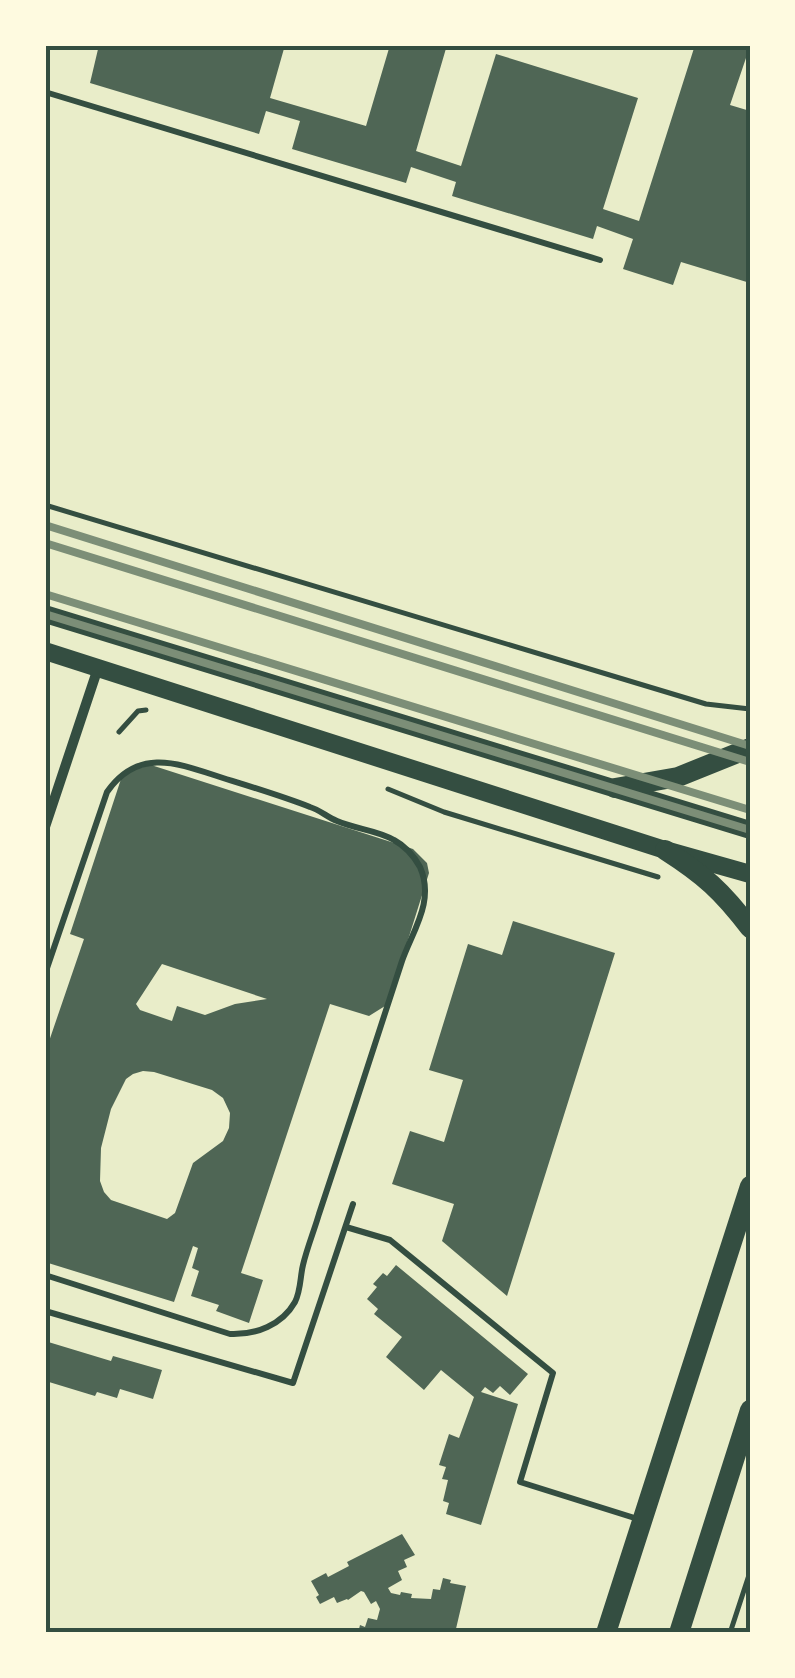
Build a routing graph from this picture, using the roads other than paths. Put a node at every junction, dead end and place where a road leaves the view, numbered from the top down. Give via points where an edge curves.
1 (45, 92) edge
2 (600, 260) dead end
3 (45, 614) edge
4 (45, 651) edge
5 (98, 668) junction
6 (750, 748) edge
7 (615, 788) junction
8 (45, 827) edge
9 (750, 830) edge
10 (665, 850) junction
11 (750, 874) edge
12 (750, 928) edge
13 (45, 974) edge
14 (750, 1186) edge
15 (353, 1204) dead end
16 (346, 1226) junction
17 (45, 1274) edge
18 (45, 1311) edge
19 (750, 1410) edge
20 (642, 1520) junction
21 (606, 1633) edge
22 (679, 1633) edge

1 - 2 lane
3 - 7 main road
4 - 5 main road
5 - 8 street
5 - 10 main road
6 - 7 main road via 678,777
7 - 9 main road
10 - 11 main road
10 - 12 main road via 703,874
13 - 17 lane via 107,792 147,763 180,764 392,838 420,866 424,881 423,912 296,1298 284,1315 256,1332 230,1334
14 - 20 main road
15 - 16 lane
16 - 18 lane via 293,1383
16 - 20 lane via 390,1240 553,1372 520,1482
19 - 22 main road
20 - 21 main road

